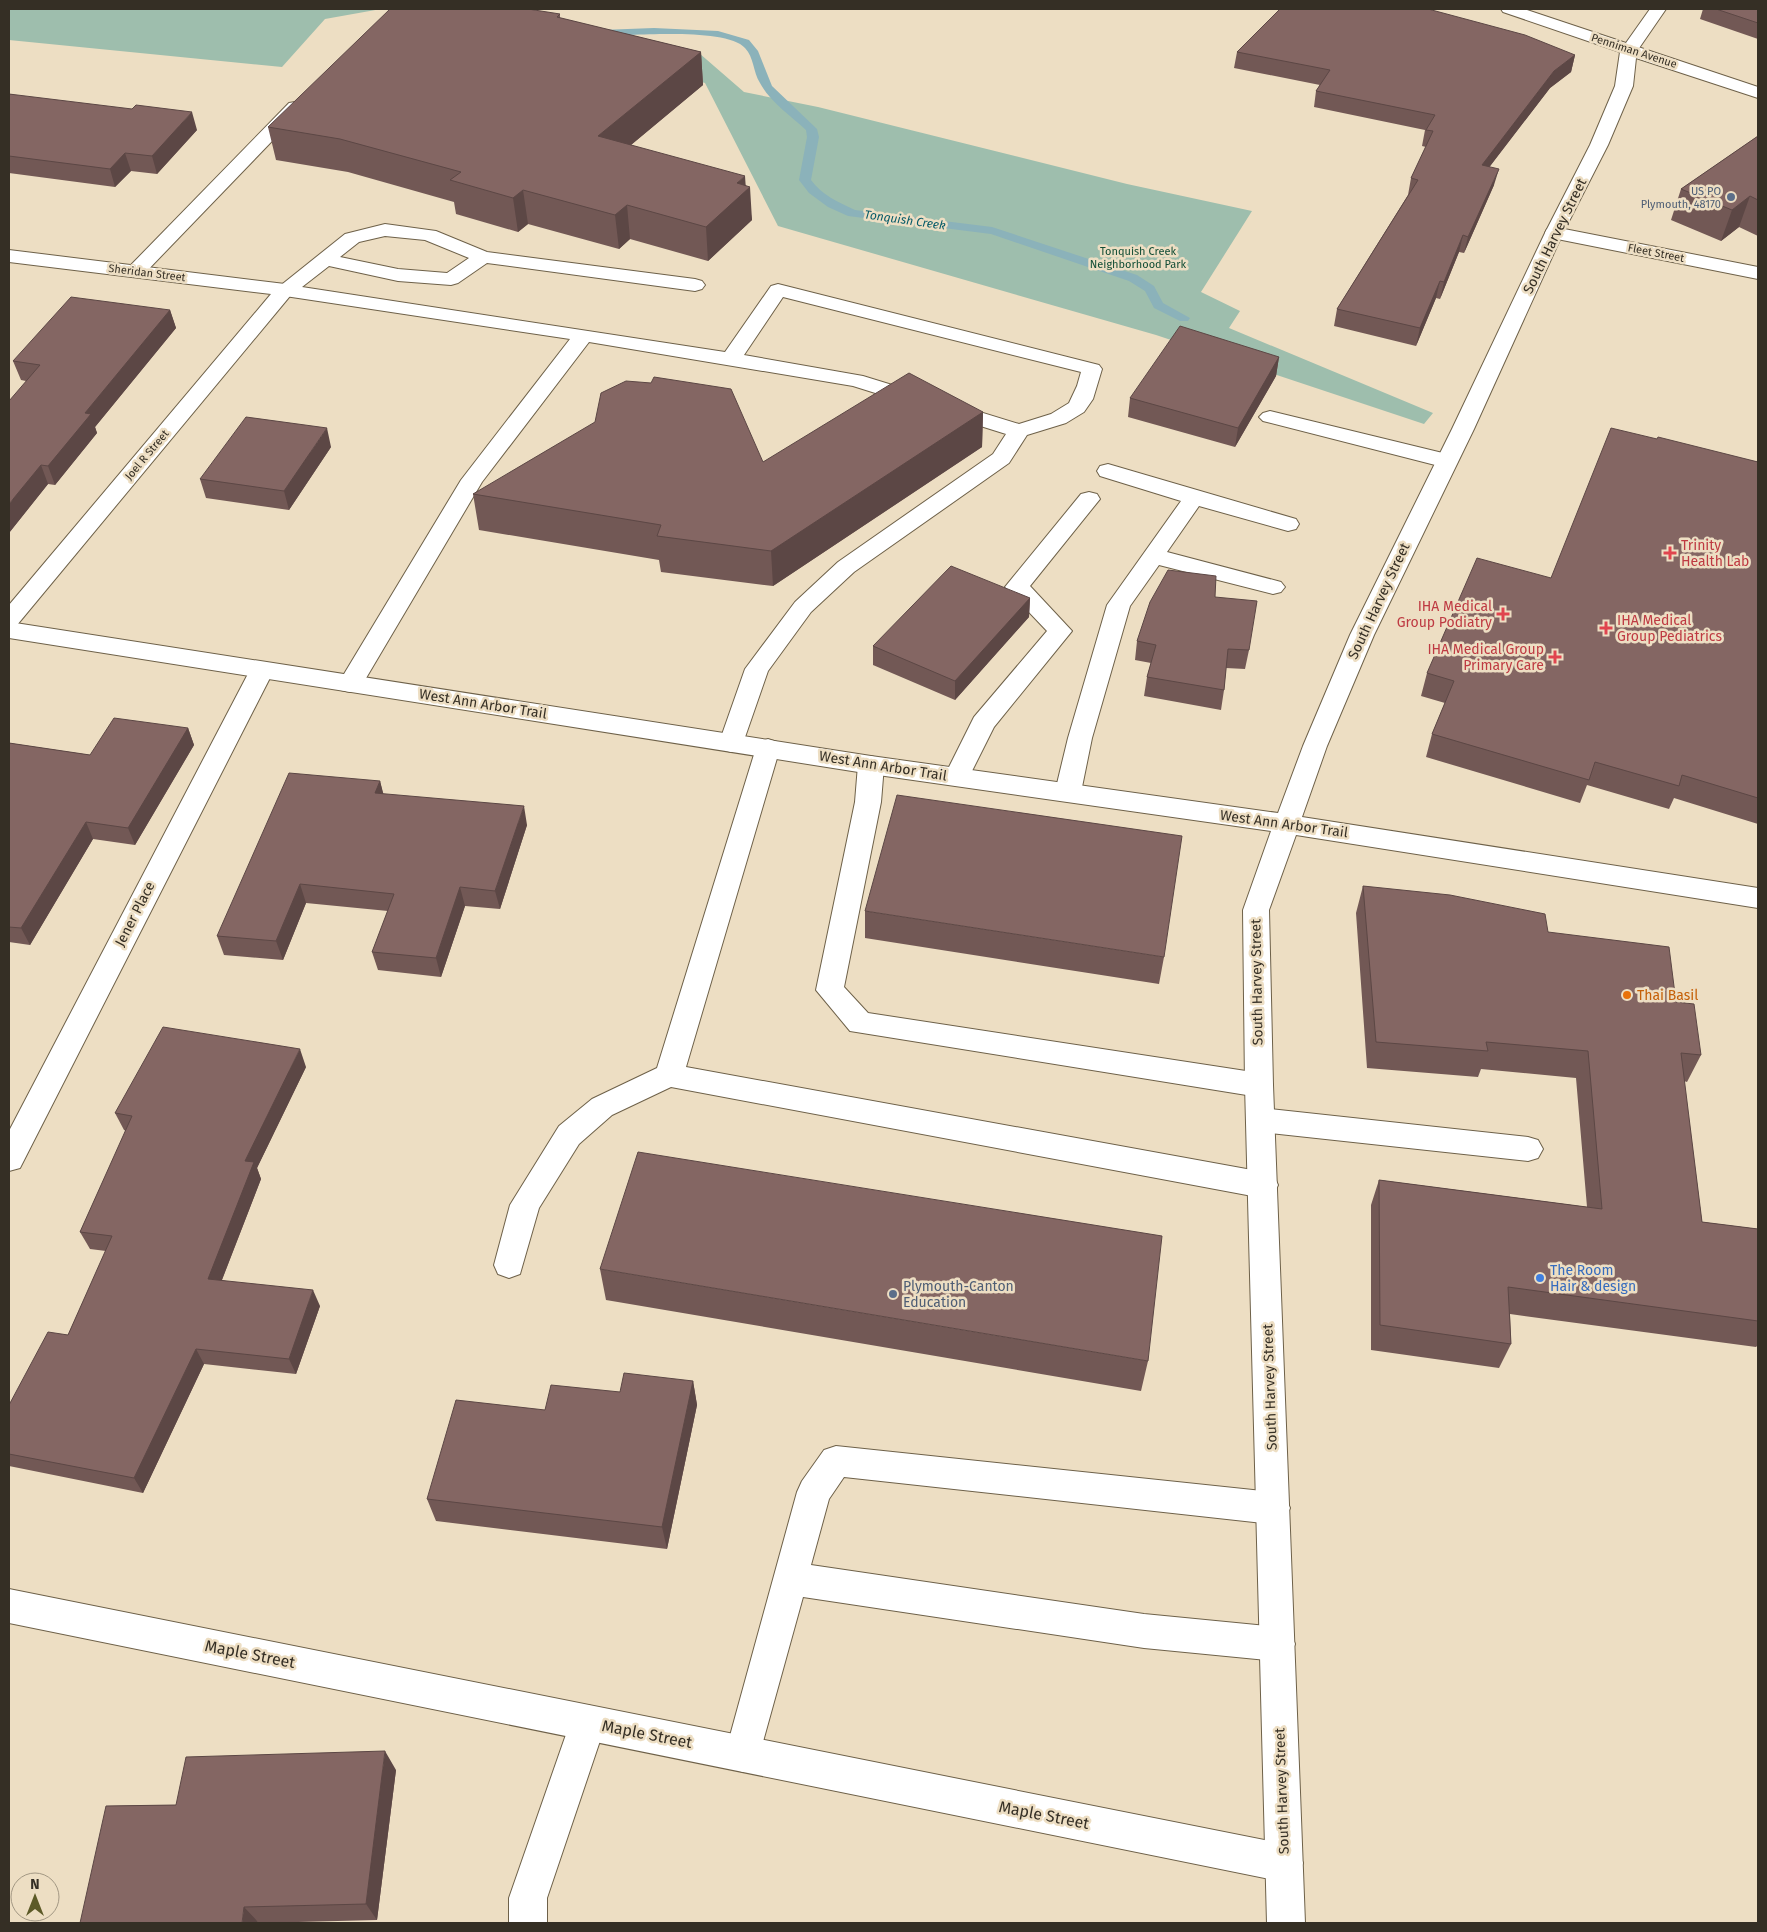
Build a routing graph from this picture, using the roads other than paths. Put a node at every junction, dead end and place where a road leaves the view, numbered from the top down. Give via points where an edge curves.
1 (1510, 9) edge
2 (1658, 9) edge
3 (1629, 50) junction
4 (1758, 93) edge
5 (306, 96) edge
6 (1554, 233) junction
7 (9, 256) edge
8 (483, 257) junction
9 (325, 259) junction
10 (135, 272) junction
11 (1758, 273) edge
12 (695, 285) dead end
13 (285, 290) junction
14 (584, 335) junction
15 (731, 360) junction
16 (1270, 417) dead end
17 (1019, 431) junction
18 (1446, 461) junction
19 (1108, 471) dead end
20 (1194, 498) junction
21 (1089, 499) dead end
22 (1288, 524) dead end
23 (1152, 556) junction
24 (1273, 587) dead end
25 (9, 620) edge
26 (9, 630) edge
27 (262, 670) junction
28 (350, 684) junction
29 (731, 743) junction
30 (768, 748) junction
31 (871, 765) junction
32 (957, 777) junction
33 (1068, 792) junction
34 (1288, 824) junction
35 (1758, 898) edge
36 (669, 1075) junction
37 (1259, 1085) junction
38 (1261, 1120) junction
39 (1528, 1150) dead end
40 (9, 1159) edge
41 (1263, 1185) junction
42 (508, 1265) dead end
43 (1273, 1508) junction
44 (791, 1579) junction
45 (9, 1606) edge
46 (1277, 1644) junction
47 (588, 1723) junction
48 (743, 1754) junction
49 (1284, 1863) junction
50 (528, 1923) edge
51 (1286, 1923) edge

1 - 3 street, Penniman Avenue
2 - 3 street, South Harvey Street
3 - 4 street, Penniman Avenue
3 - 6 street, South Harvey Street via 1620,94 1599,146
5 - 10 street
6 - 11 street, Fleet Street
6 - 18 street, South Harvey Street
7 - 10 street, Sheridan Street
8 - 9 street via 451,279 398,275
8 - 9 street, Joel R Street via 429,235 385,230 352,238
8 - 12 street, Joel R Street
9 - 13 street, Joel R Street
10 - 13 street, Sheridan Street
13 - 14 street, Sheridan Street
13 - 25 street, Joel R Street
14 - 15 street, Sheridan Street
14 - 28 street via 472,480
15 - 17 street, Sheridan Street via 856,380
15 - 17 street via 778,290 1092,369 1088,391 1073,413
16 - 18 street
17 - 29 street via 1001,458 846,567 804,607 756,669
18 - 34 street, South Harvey Street via 1362,635 1315,746
19 - 20 street
20 - 22 street
20 - 23 street
21 - 32 street via 1017,587 1060,632 982,723
23 - 24 street
23 - 33 street via 1119,605 1080,738
26 - 27 street, West Ann Arbor Trail
27 - 28 street, West Ann Arbor Trail
27 - 40 street, Jener Place
28 - 29 street, West Ann Arbor Trail
29 - 30 street, West Ann Arbor Trail
30 - 31 street, West Ann Arbor Trail
30 - 36 street
31 - 32 street, West Ann Arbor Trail
31 - 37 street via 868,802 830,990 860,1023
32 - 33 street, West Ann Arbor Trail
33 - 34 street, West Ann Arbor Trail
34 - 35 street, West Ann Arbor Trail
34 - 37 street, South Harvey Street via 1256,910
36 - 41 street
36 - 42 street via 602,1107 568,1135 525,1204
37 - 38 street, South Harvey Street
38 - 39 street
38 - 41 street, South Harvey Street
41 - 43 street, South Harvey Street
43 - 44 street via 836,1461 814,1492
43 - 46 street, South Harvey Street
44 - 46 street via 1144,1632
44 - 48 street
45 - 47 street, Maple Street
46 - 49 street, South Harvey Street
47 - 48 street, Maple Street
47 - 50 street via 528,1898
48 - 49 street, Maple Street
49 - 51 street, South Harvey Street

